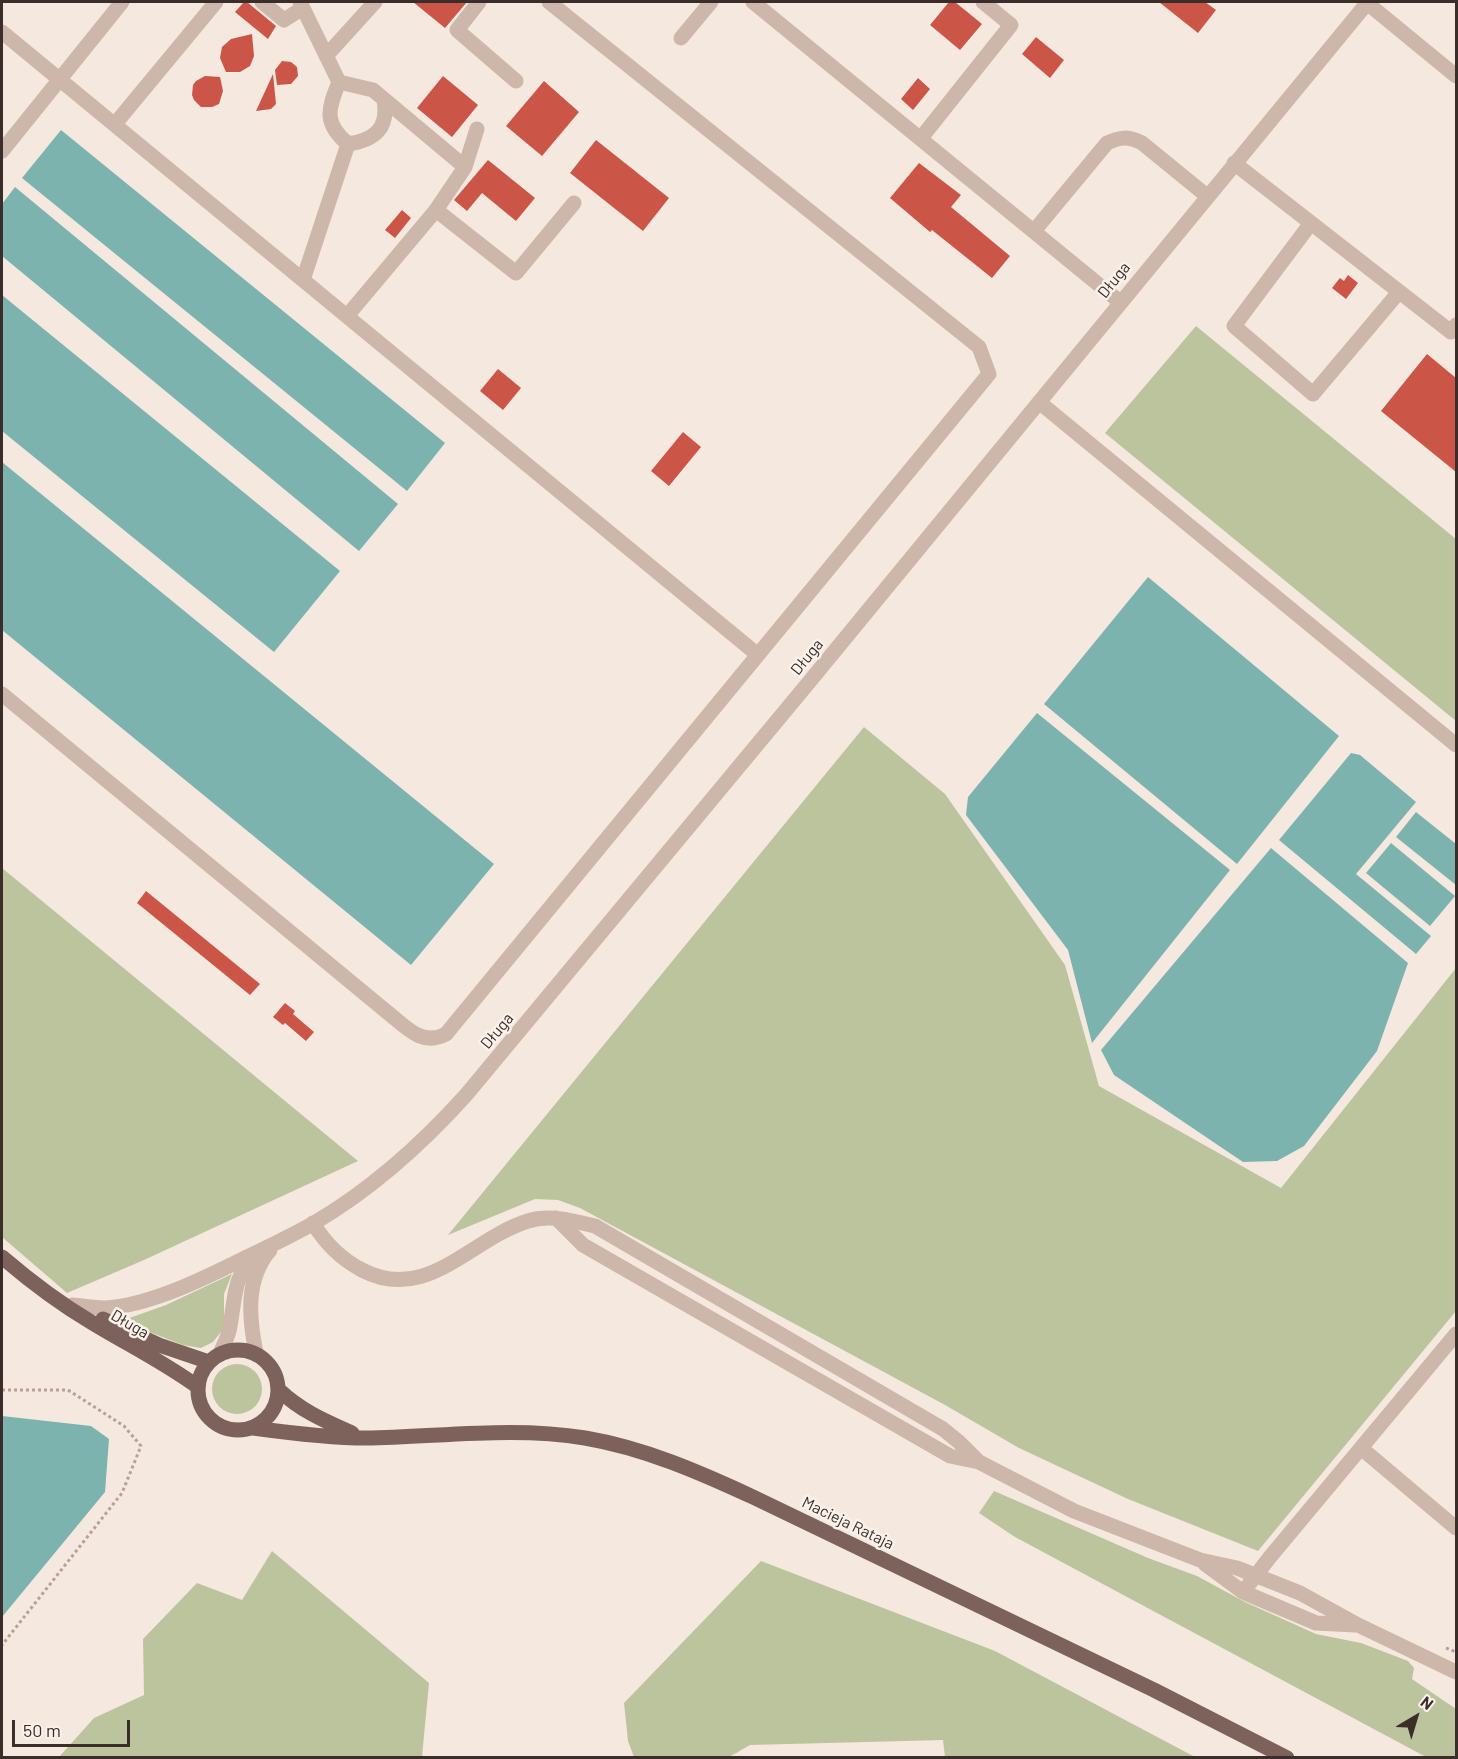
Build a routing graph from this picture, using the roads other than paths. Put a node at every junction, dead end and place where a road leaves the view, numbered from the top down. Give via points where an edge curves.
1 (122, 2) edge
2 (216, 2) edge
3 (262, 2) edge
4 (375, 2) edge
5 (479, 2) edge
6 (549, 2) edge
7 (711, 2) edge
8 (753, 2) edge
9 (983, 2) edge
10 (1368, 2) edge
11 (301, 5) edge
12 (2, 32) edge
13 (681, 38) dead end
14 (326, 56) junction
15 (1456, 76) edge
16 (60, 79) junction
17 (516, 81) dead end
18 (339, 82) junction
19 (384, 100) junction
20 (115, 124) junction
21 (477, 129) dead end
22 (921, 138) junction
23 (348, 144) junction
24 (2, 151) edge
25 (1234, 163) junction
26 (465, 167) junction
27 (1207, 196) junction
28 (573, 203) dead end
29 (436, 210) junction
30 (1311, 223) junction
31 (1034, 231) junction
32 (303, 280) junction
33 (1399, 292) junction
34 (1120, 302) junction
35 (347, 316) junction
36 (1455, 331) edge
37 (1038, 402) junction
38 (758, 655) junction
39 (2, 694) edge
40 (1456, 745) edge
41 (556, 1218) junction
42 (313, 1223) junction
43 (278, 1241) junction
44 (2, 1257) edge
45 (44, 1292) junction
46 (72, 1305) junction
47 (1456, 1334) edge
48 (256, 1353) junction
49 (214, 1358) junction
50 (198, 1387) junction
51 (279, 1390) junction
52 (253, 1428) junction
53 (363, 1438) junction
54 (1361, 1448) junction
55 (979, 1462) junction
56 (1456, 1528) edge
57 (1200, 1560) junction
58 (1256, 1575) junction
59 (1243, 1592) junction
60 (1358, 1625) junction
61 (1456, 1672) edge
62 (1287, 1758) edge

1 - 16 street
2 - 20 street
3 - 11 street via 284,20
4 - 14 street
5 - 17 street via 457,30
6 - 38 street via 980,347 989,374
7 - 13 street
8 - 22 street
9 - 22 street via 1011,25
10 - 15 street
10 - 25 street, Długa
11 - 14 street
12 - 16 street
14 - 18 street
16 - 20 street
16 - 24 street
18 - 19 street via 372,90
18 - 23 street via 330,104 329,120 335,133
19 - 23 street via 383,126 361,142
19 - 26 street
20 - 32 street
21 - 26 street
22 - 31 street
23 - 32 street
25 - 27 street, Długa
25 - 30 street
26 - 29 street
27 - 31 street via 1142,143 1123,137 1107,143
27 - 34 street, Długa
28 - 29 street via 516,273
29 - 35 street
30 - 33 street
30 - 33 street via 1234,326 1313,394
31 - 34 street
32 - 35 street
33 - 36 street
34 - 37 street, Długa
35 - 38 street
37 - 40 street
37 - 42 street, Długa via 466,1095 401,1161
38 - 39 street via 446,1034 436,1040 419,1036 387,1012
41 - 42 street via 529,1220 424,1277 401,1281 376,1277 354,1266 322,1238
41 - 55 street via 583,1245 950,1456
41 - 55 street via 606,1232 942,1429
42 - 43 street, Długa
43 - 46 street, Długa via 175,1290 122,1306
43 - 48 street, Długa via 264,1257 253,1287 250,1309
43 - 49 street, Długa via 243,1269 228,1334
44 - 45 main road, Długa
45 - 46 main road, Długa
45 - 50 main road, Długa
46 - 49 main road, Długa via 159,1345
47 - 54 street
48 - 49 main road via 238,1349
48 - 51 main road via 273,1368
49 - 50 main road via 201,1373
50 - 52 main road via 204,1413 214,1422 226,1429
51 - 52 main road via 272,1413
51 - 53 main road, Macieja Rataja via 308,1413
52 - 53 main road, Macieja Rataja
53 - 62 main road, Macieja Rataja via 528,1432 631,1448 688,1467 1154,1690
54 - 56 street
54 - 58 street
55 - 57 street via 1074,1511
57 - 58 street
57 - 59 street
58 - 59 street
58 - 60 street
59 - 60 street via 1316,1623
60 - 61 street

